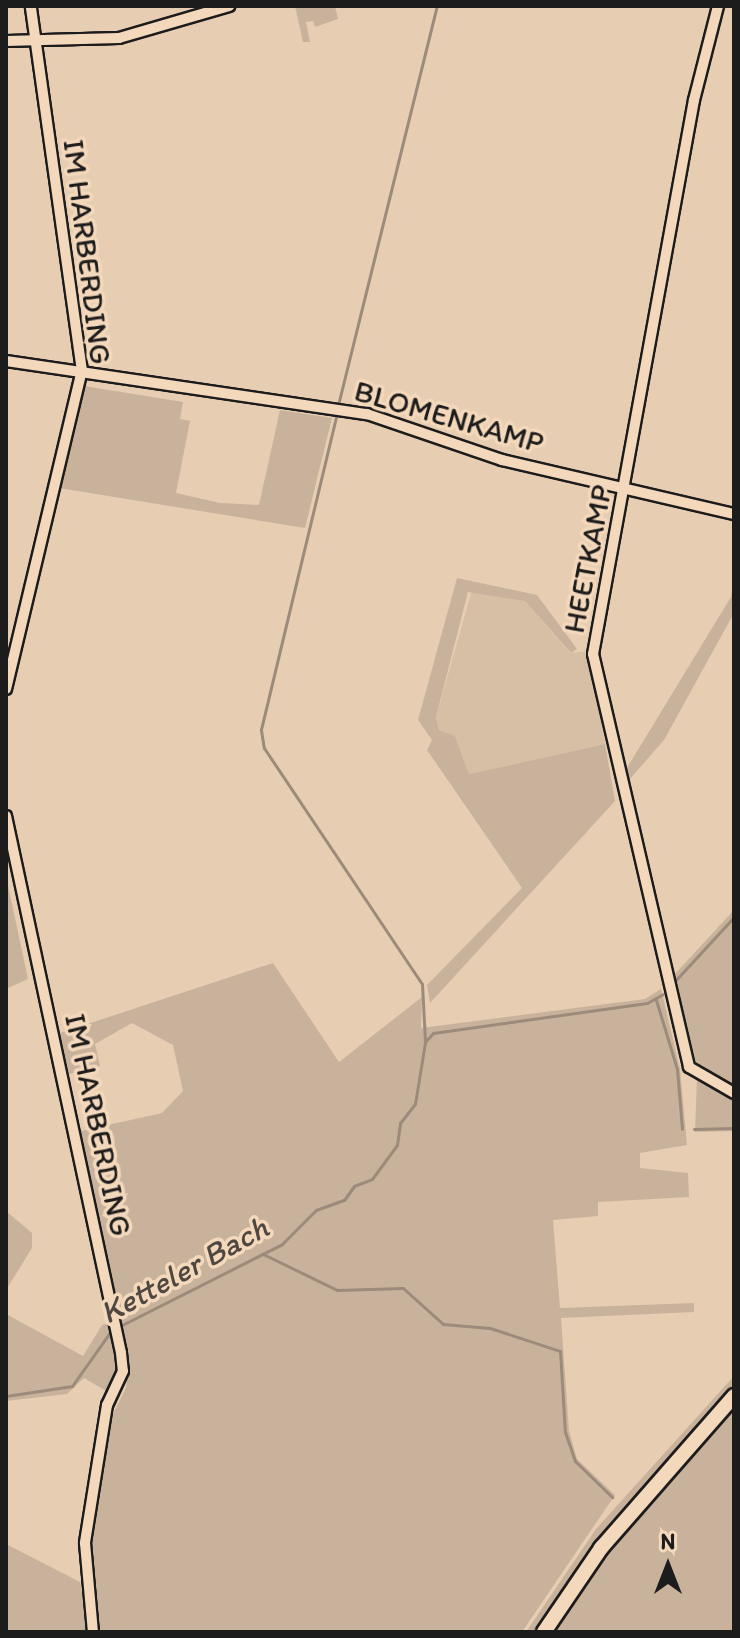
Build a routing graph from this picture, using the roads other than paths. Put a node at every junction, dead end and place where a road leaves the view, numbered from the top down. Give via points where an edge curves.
1 (31, 6) edge
2 (229, 6) edge
3 (718, 6) edge
4 (35, 40) junction
5 (6, 41) edge
6 (6, 361) edge
7 (82, 371) junction
8 (627, 490) junction
9 (734, 514) edge
10 (6, 689) edge
11 (6, 816) edge
12 (734, 1093) edge
13 (734, 1396) edge
14 (93, 1632) edge
15 (544, 1632) edge

1 - 4 street, IM HARBERDING
2 - 4 street via 119,38
3 - 8 street, HEETKAMP via 694,100
4 - 5 street
4 - 7 street, IM HARBERDING
6 - 7 street, BLOMENKAMP
7 - 8 street, BLOMENKAMP via 367,414 502,460
7 - 10 street, IM HARBERDING
8 - 9 street, BLOMENKAMP
8 - 12 street, HEETKAMP via 593,654 689,1067
11 - 14 street, IM HARBERDING via 123,1371 107,1405 85,1543
13 - 15 main road via 601,1548

